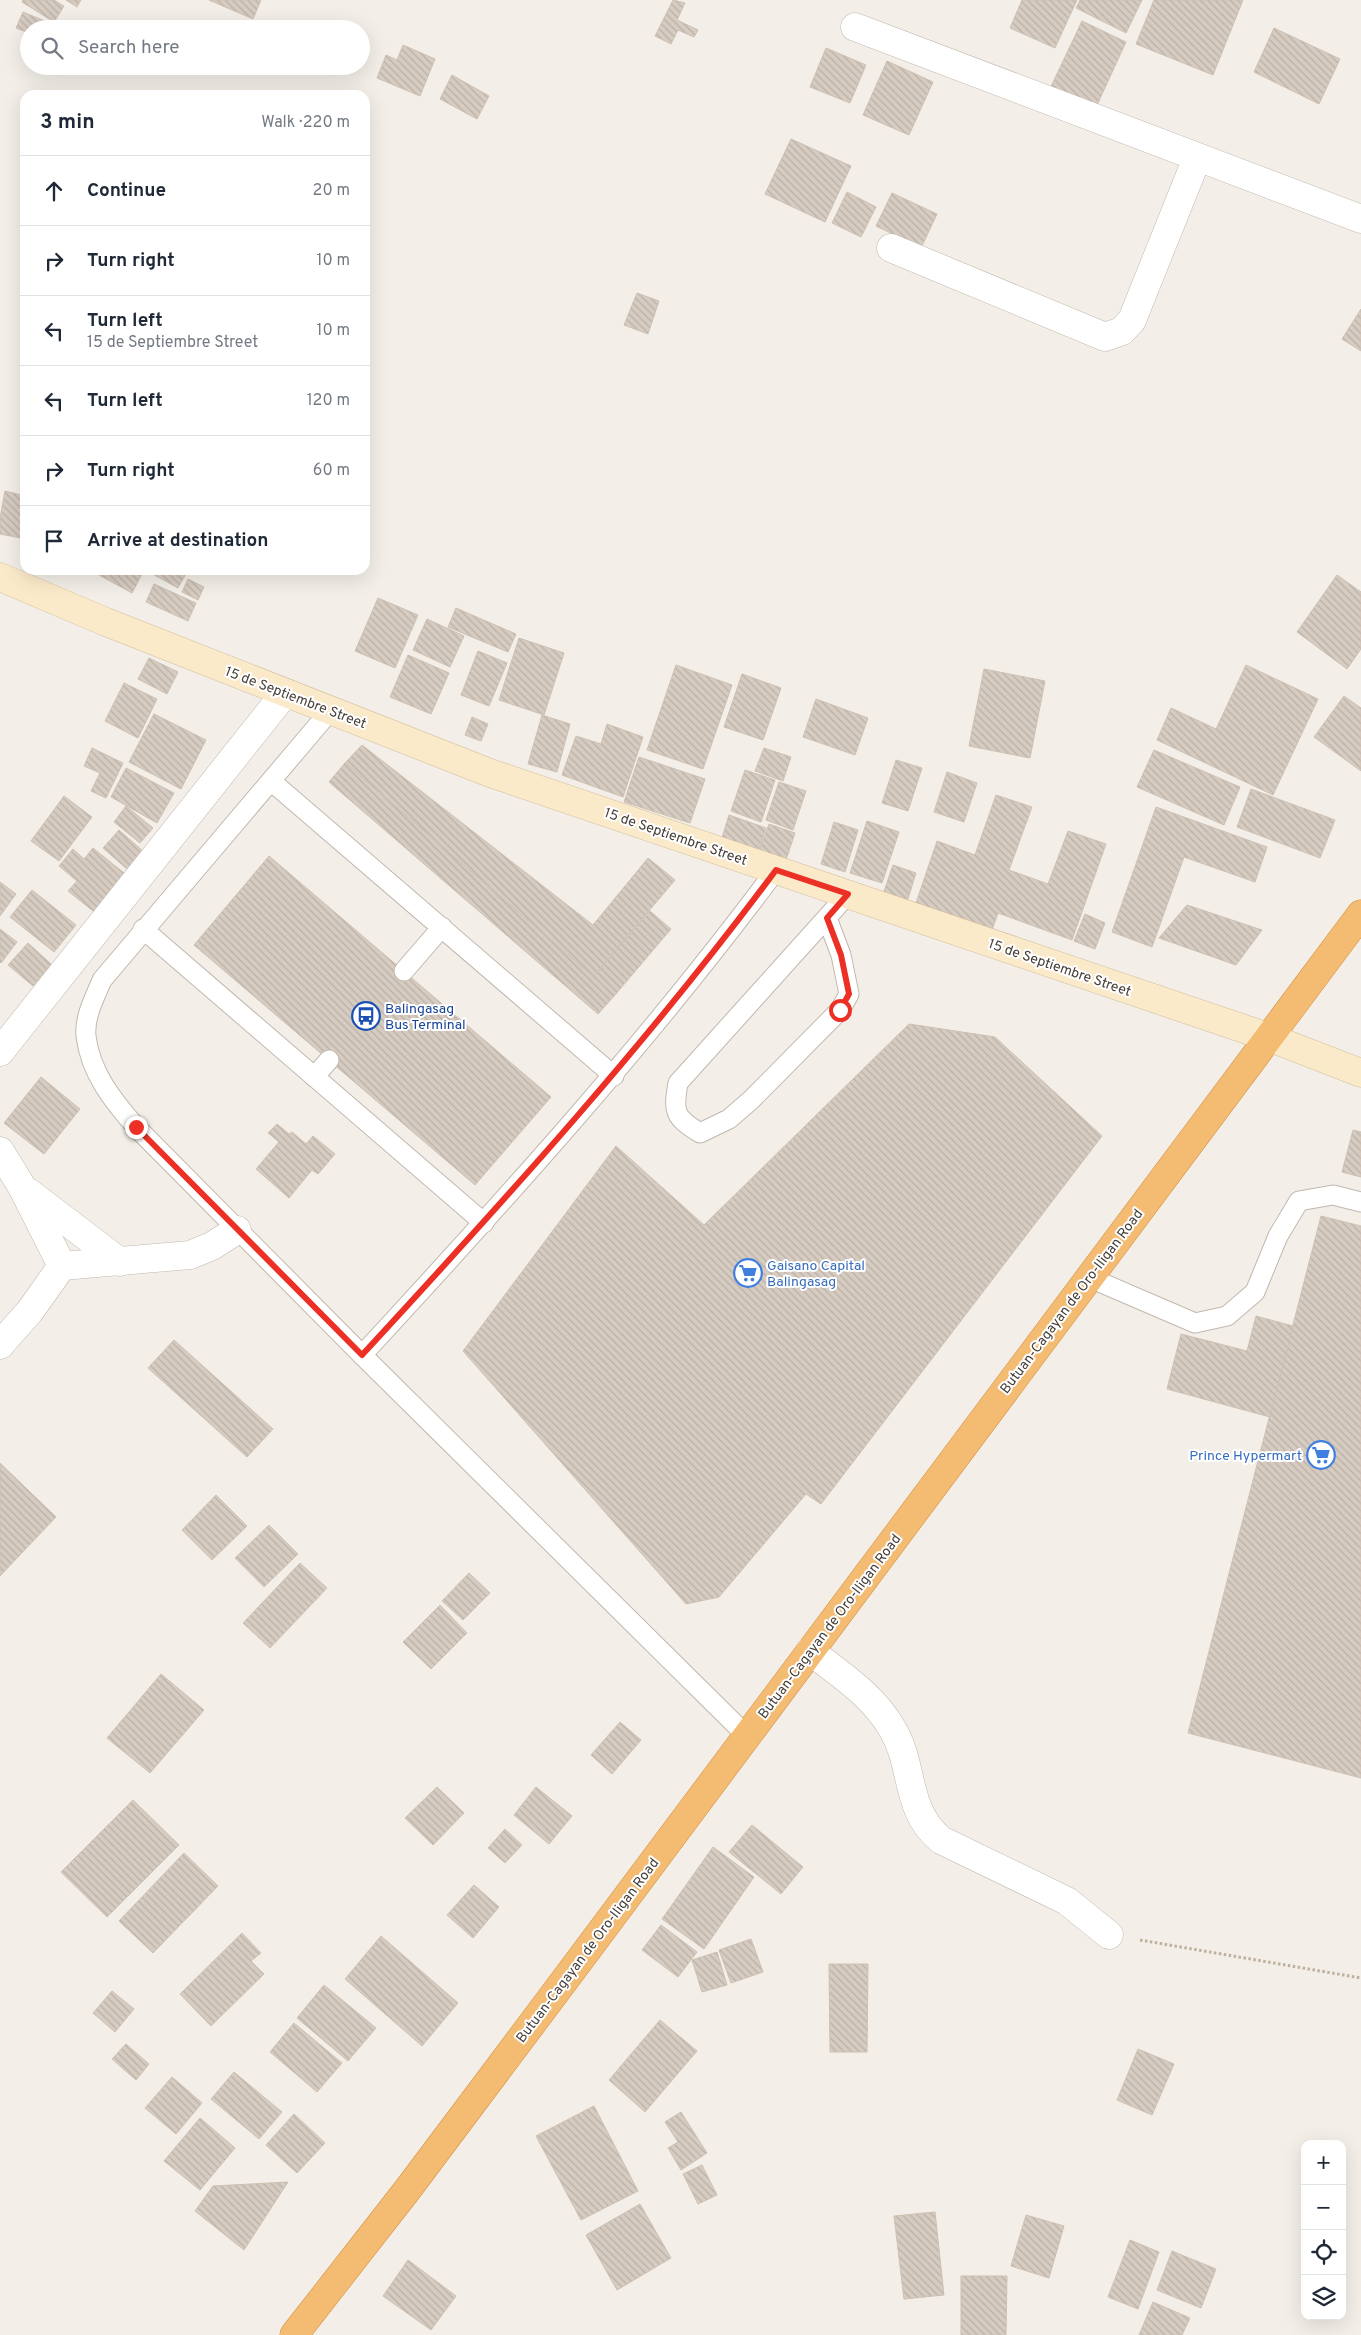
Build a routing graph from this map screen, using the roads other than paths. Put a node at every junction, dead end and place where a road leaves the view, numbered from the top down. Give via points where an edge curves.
1 (855, 27) dead end
2 (1197, 158) junction
3 (1358, 209) edge
4 (891, 248) dead end
5 (0, 577) edge
6 (285, 693) junction
7 (330, 711) junction
8 (271, 781) junction
9 (776, 870) junction
10 (848, 894) junction
11 (1361, 914) edge
12 (827, 918) junction
13 (442, 927) junction
14 (143, 929) junction
15 (404, 971) dead end
16 (1268, 1037) junction
17 (0, 1052) edge
18 (329, 1060) dead end
19 (1361, 1073) edge
20 (614, 1076) junction
21 (314, 1077) junction
22 (0, 1151) edge
23 (22, 1187) junction
24 (1361, 1202) edge
25 (484, 1223) junction
26 (237, 1230) junction
27 (120, 1262) junction
28 (62, 1266) junction
29 (1088, 1277) junction
30 (0, 1345) edge
31 (362, 1355) junction
32 (810, 1651) junction
33 (746, 1736) junction
34 (1110, 1935) road end
35 (294, 2335) edge

1 - 2 street
2 - 3 street
2 - 4 street via 1132,320 1122,331 1105,337
5 - 6 street, 15 de Septiembre Street
6 - 7 street, 15 de Septiembre Street
6 - 17 street
7 - 8 lane
7 - 9 street, 15 de Septiembre Street via 490,773
8 - 13 lane
8 - 14 lane
9 - 10 street, 15 de Septiembre Street
9 - 20 lane
10 - 12 lane
10 - 16 street, 15 de Septiembre Street
11 - 16 highway, Butuan-Cagayan de Oro-Iligan Road
12 - 12 lane via 678,1082 674,1104 681,1122 700,1133 729,1118 752,1100 840,1010 849,994 841,955
13 - 15 lane
13 - 20 lane
14 - 21 lane
14 - 26 lane via 102,980 90,1010 86,1035 95,1067 112,1100
16 - 19 street, 15 de Septiembre Street
16 - 29 highway, Butuan-Cagayan de Oro-Iligan Road
18 - 21 lane
20 - 25 lane
21 - 25 lane
22 - 23 street
23 - 27 street
23 - 28 street
24 - 29 lane via 1333,1195 1298,1200 1278,1236 1255,1292 1227,1316 1195,1323
25 - 31 lane
26 - 27 street via 190,1255
26 - 31 lane
27 - 28 street
28 - 30 street via 30,1311
29 - 32 highway, Butuan-Cagayan de Oro-Iligan Road
31 - 33 lane
32 - 33 highway, Butuan-Cagayan de Oro-Iligan Road
32 - 34 street via 848,1680 884,1716 902,1752 915,1804 931,1831 942,1840 1067,1901
33 - 35 highway, Butuan-Cagayan de Oro-Iligan Road via 414,2181

